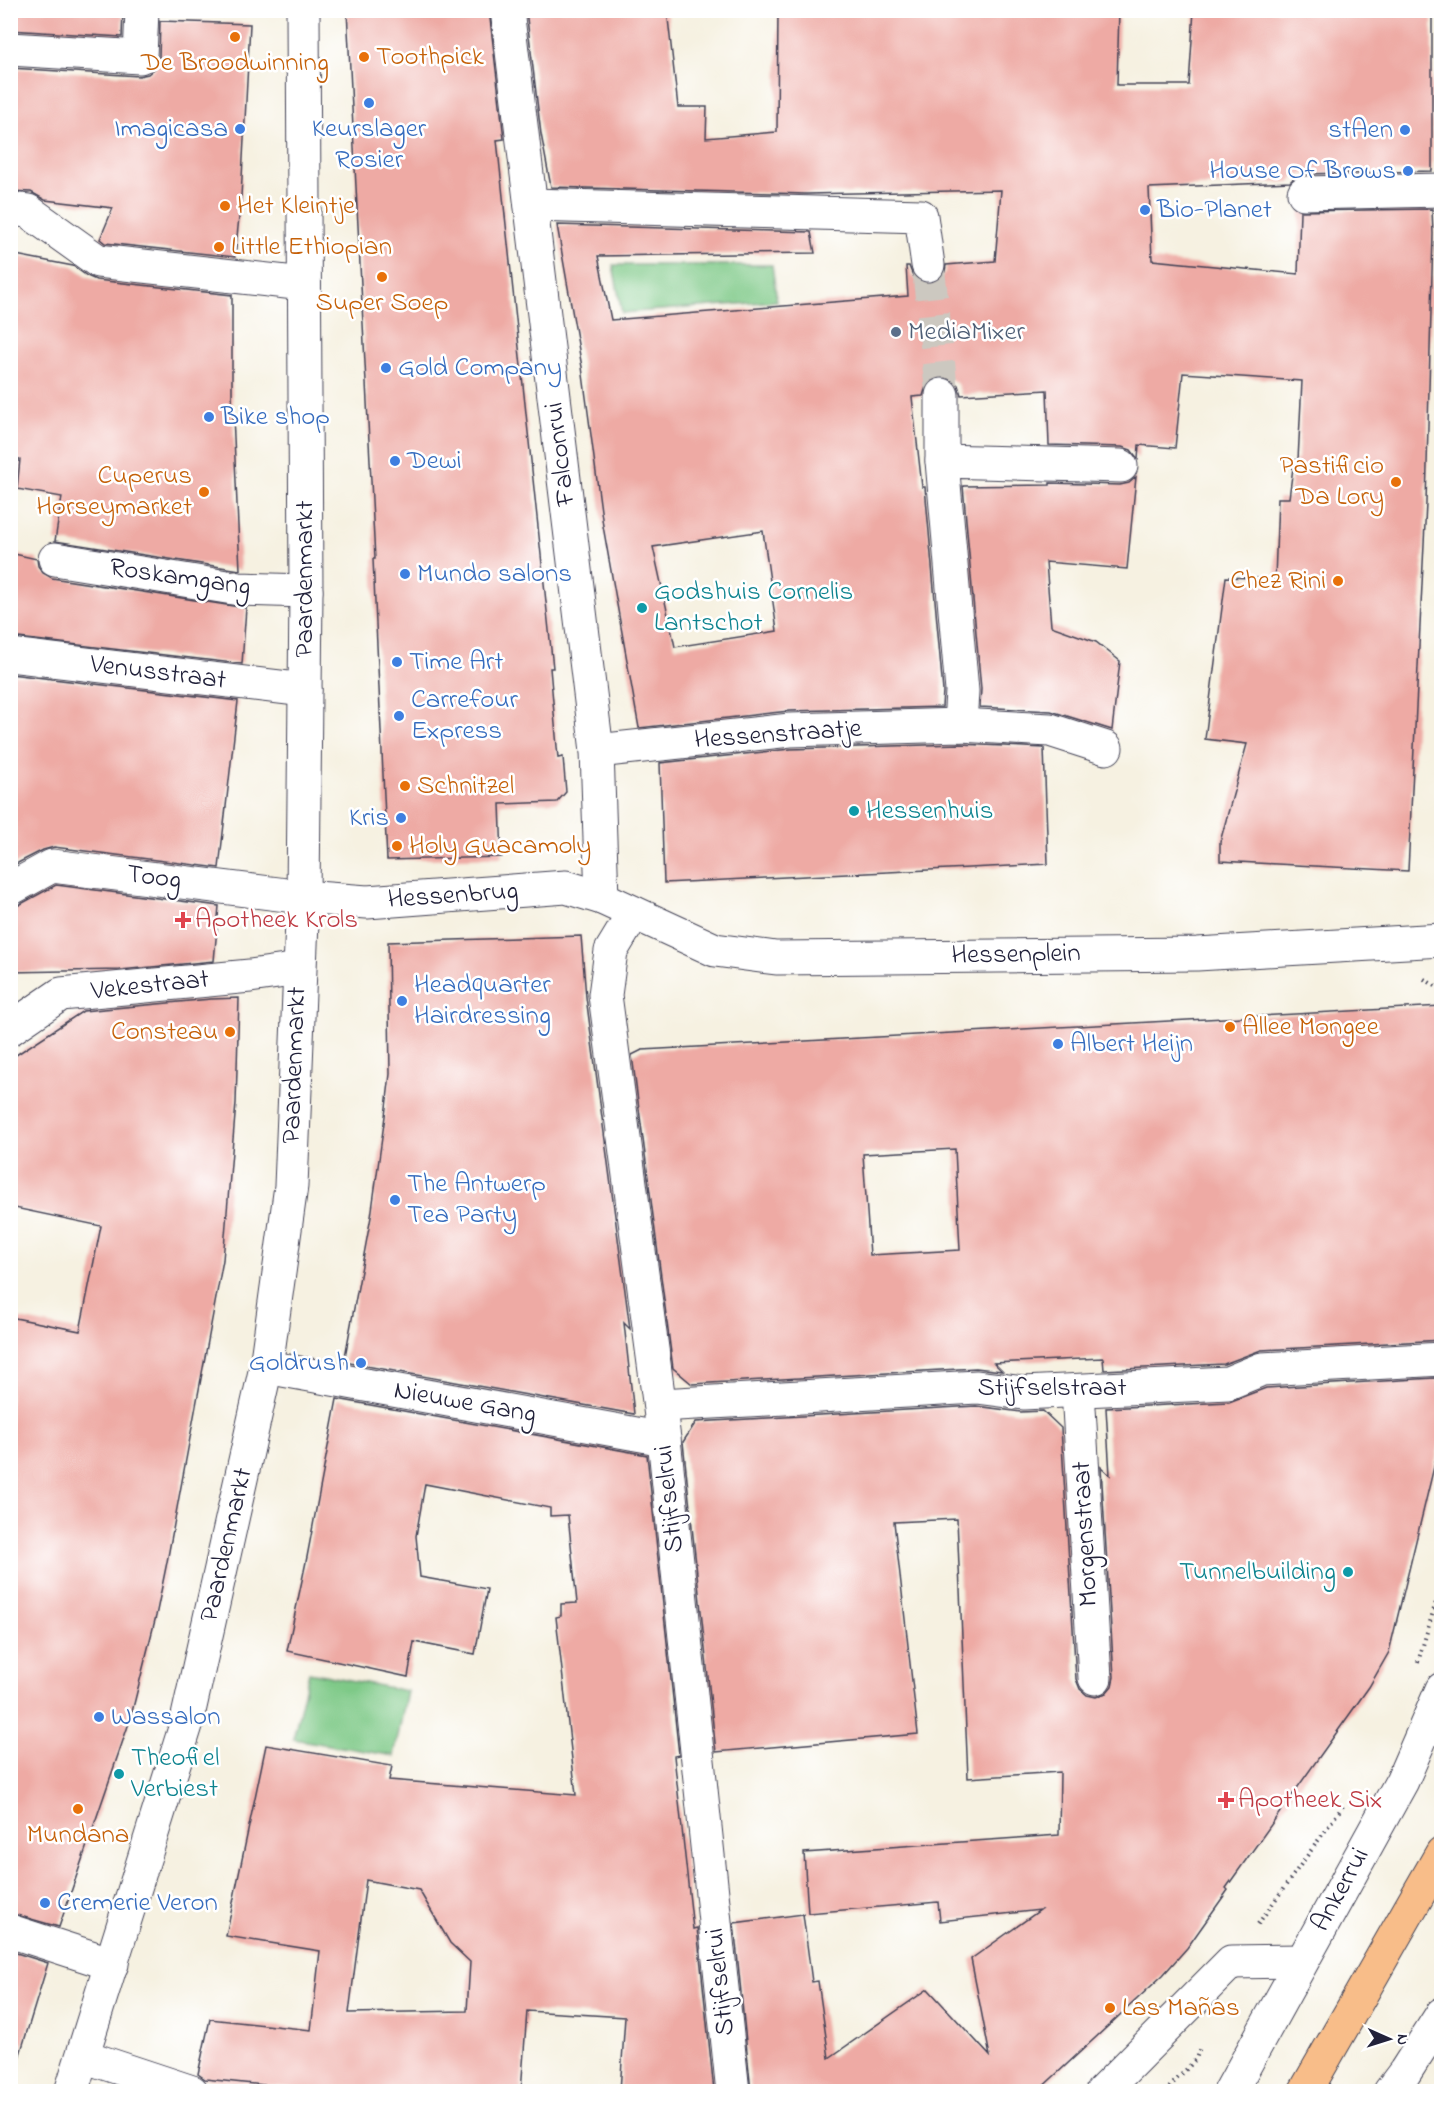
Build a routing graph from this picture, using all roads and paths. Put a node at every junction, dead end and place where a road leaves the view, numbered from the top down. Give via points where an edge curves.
1 (142, 10) edge
2 (303, 10) edge
3 (507, 10) edge
4 (10, 49) edge
5 (1442, 190) edge
6 (1304, 193) dead end
7 (531, 205) junction
8 (10, 209) edge
9 (928, 266) tunnel mouth
10 (304, 284) junction
11 (942, 396) tunnel mouth
12 (942, 461) junction
13 (1121, 466) dead end
14 (55, 559) dead end
15 (306, 591) junction
16 (10, 655) edge
17 (305, 690) junction
18 (960, 725) junction
19 (1106, 748) dead end
20 (597, 751) junction
21 (10, 889) edge
22 (303, 897) junction
23 (602, 898) junction
24 (633, 914) junction
25 (1442, 940) edge
26 (299, 969) junction
27 (10, 1029) edge
28 (1442, 1359) edge
29 (266, 1368) junction
30 (1078, 1391) junction
31 (660, 1405) junction
32 (664, 1439) junction
33 (1442, 1582) edge
34 (1095, 1678) dead end
35 (1428, 1680) edge
36 (1350, 1797) dead end
37 (1442, 1853) edge
38 (10, 1931) edge
39 (1301, 1961) junction
40 (1231, 1962) junction
41 (112, 1964) junction
42 (1442, 2014) edge
43 (1203, 2037) dead end
44 (83, 2056) junction
45 (71, 2091) edge
46 (192, 2091) edge
47 (733, 2091) edge
48 (1102, 2091) edge
49 (1165, 2091) edge
50 (1230, 2091) edge
51 (1305, 2091) edge
52 (1390, 2091) edge

1 - 4 street via 140,57
2 - 10 street, Paardenmarkt
3 - 7 street, Falconrui
5 - 6 street
7 - 9 street via 921,216
7 - 20 street, Falconrui
8 - 10 street via 28,211 98,261
10 - 15 street, Paardenmarkt
11 - 12 street
12 - 13 street
12 - 18 street via 962,691
14 - 15 street, Roskamgang via 239,589
15 - 17 street, Paardenmarkt
16 - 17 street, Venusstraat
17 - 22 street, Paardenmarkt
18 - 19 street, Hessenstraatje via 1050,730
18 - 20 street, Hessenstraatje via 790,730
20 - 23 street, Falconrui
21 - 22 street, Toog via 52,866
22 - 23 street, Hessenbrug via 367,902 566,887
22 - 26 street, Paardenmarkt
23 - 24 street, Hessenplein
24 - 25 street, Hessenplein via 715,950 776,958 1197,954
24 - 31 street, Stijfselrui via 611,951 605,995
26 - 27 street, Vekestraat via 61,994
26 - 29 street, Paardenmarkt via 291,1186
28 - 30 street, Stijfselstraat via 1262,1370 1228,1383
29 - 32 street, Nieuwe Gang
29 - 41 street, Paardenmarkt via 186,1725
30 - 31 street, Stijfselstraat via 1023,1393 976,1387
30 - 34 street, Morgenstraat
31 - 32 street, Stijfselrui
32 - 47 street, Stijfselrui
33 - 35 path
35 - 39 street, Ankerrui via 1402,1781
36 - 40 path
37 - 51 main road
38 - 41 street
39 - 40 street, Ankerrui
39 - 50 street, Ankerrui
40 - 48 street
41 - 44 street, Paardenmarkt
42 - 52 street
43 - 49 path via 1196,2059
44 - 45 street, Paardenmarkt
44 - 46 street

